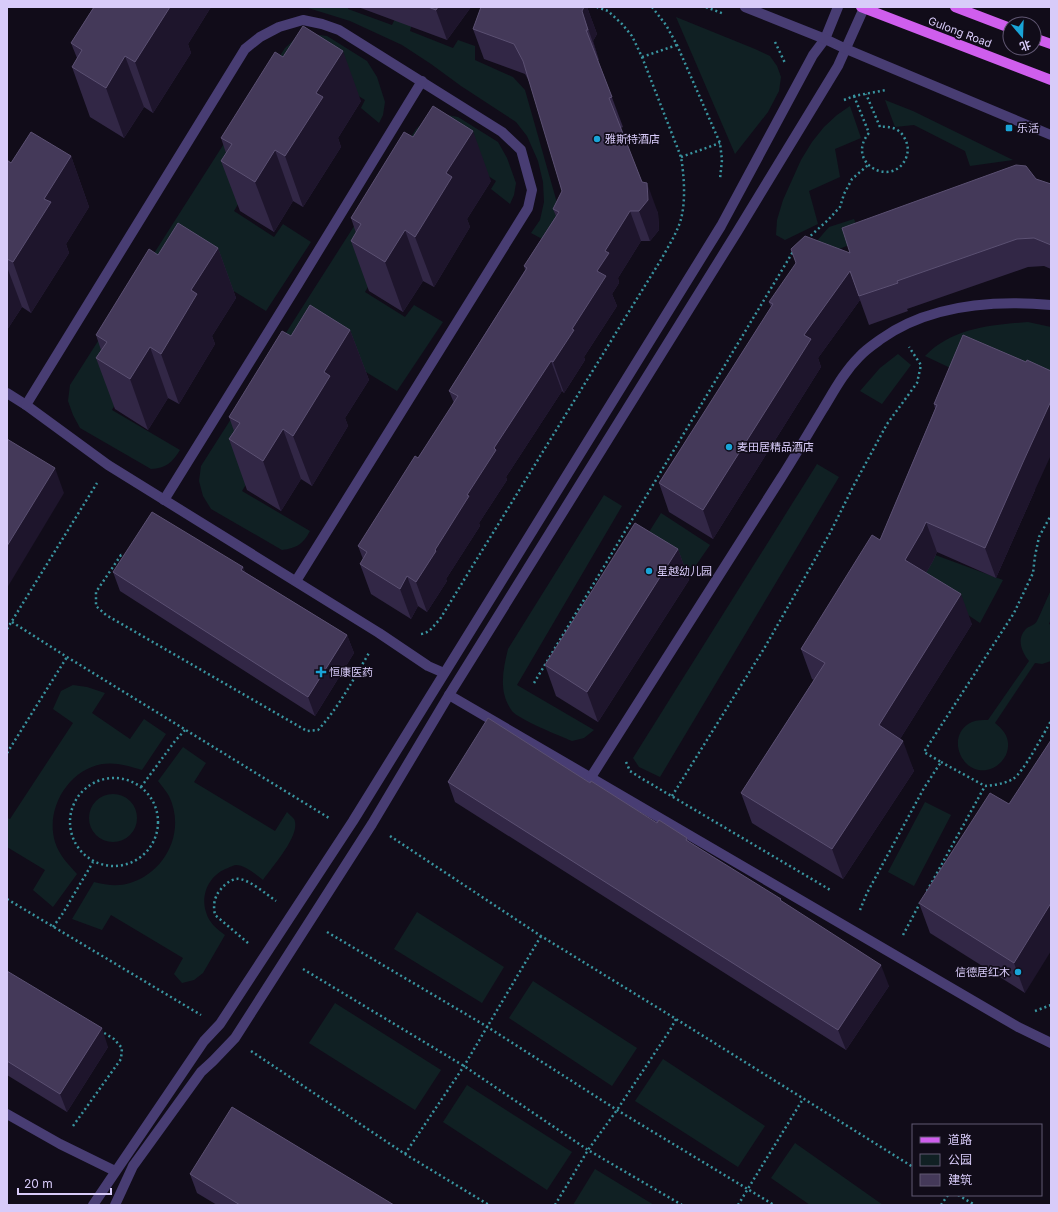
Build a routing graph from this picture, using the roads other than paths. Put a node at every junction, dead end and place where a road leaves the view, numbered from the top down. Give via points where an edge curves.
1 (745, 7) edge
2 (838, 7) edge
3 (955, 7) edge
4 (862, 8) edge
5 (1002, 25) edge
6 (824, 39) junction
7 (846, 49) junction
8 (1051, 80) edge
9 (422, 81) junction
10 (1051, 134) edge
11 (1051, 305) edge
12 (7, 393) edge
13 (26, 405) junction
14 (164, 500) junction
15 (296, 581) junction
16 (444, 672) junction
17 (449, 695) junction
18 (591, 777) junction
19 (1051, 1043) edge
20 (7, 1114) edge
21 (115, 1171) junction
22 (93, 1205) edge
23 (115, 1205) edge

1 - 6 street
2 - 6 street
3 - 5 main road, Gulong Road
4 - 7 street
4 - 8 main road, Gulong Road
6 - 7 street
6 - 16 street via 721,226
7 - 10 street
7 - 17 street via 737,232
9 - 13 street via 339,30 303,20 279,27 245,49
9 - 14 street
9 - 15 street via 502,132 521,150 532,190 528,208
11 - 18 street via 1000,303 939,313 910,322 860,356 842,378
12 - 13 street
13 - 14 street via 108,465
14 - 15 street
15 - 16 street via 428,666
16 - 21 street via 353,821 224,1017 204,1041
17 - 18 street
17 - 23 street via 372,824 235,1038 201,1072 142,1153
18 - 19 street via 1018,1027
20 - 21 street
21 - 22 street

